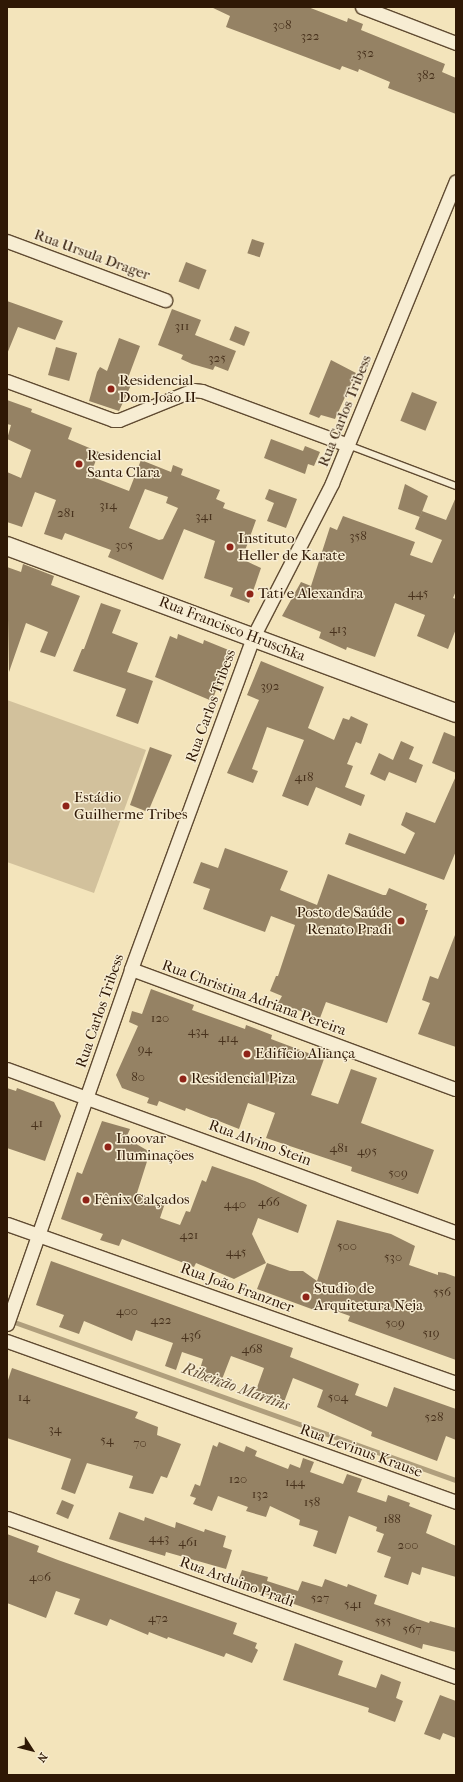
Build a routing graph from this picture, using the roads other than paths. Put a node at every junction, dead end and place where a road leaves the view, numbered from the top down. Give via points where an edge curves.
1 (362, 7) edge
2 (456, 43) edge
3 (456, 181) edge
4 (7, 241) edge
5 (165, 300) dead end
6 (7, 381) edge
7 (348, 445) junction
8 (456, 486) edge
9 (7, 546) edge
10 (253, 637) junction
11 (456, 713) edge
12 (131, 969) junction
13 (7, 1069) edge
14 (456, 1089) edge
15 (87, 1097) junction
16 (7, 1224) edge
17 (456, 1232) edge
18 (38, 1234) junction
19 (9, 1318) edge
20 (7, 1341) edge
21 (456, 1383) edge
22 (456, 1502) edge
23 (7, 1518) edge
24 (456, 1677) edge

1 - 2 street
3 - 7 street, Rua Carlos Tribess
4 - 5 street, Rua Ursula Drager
6 - 7 street via 113,420 119,420 192,390 202,391
7 - 8 lane
7 - 10 street, Rua Carlos Tribess via 313,525 264,612
9 - 10 main road, Rua Francisco Hruschka
10 - 11 main road, Rua Francisco Hruschka
10 - 12 street, Rua Carlos Tribess
12 - 14 street, Rua Christina Adriana Pereira
12 - 15 street, Rua Carlos Tribess
13 - 15 street, Rua Alvino Stein
15 - 17 street, Rua Alvino Stein
15 - 18 street, Rua Carlos Tribess
16 - 18 street, Rua João Franzner
18 - 19 street, Rua Carlos Tribess
18 - 21 street, Rua João Franzner
20 - 22 street, Rua Levinus Krause
23 - 24 street, Rua Arduino Pradi

